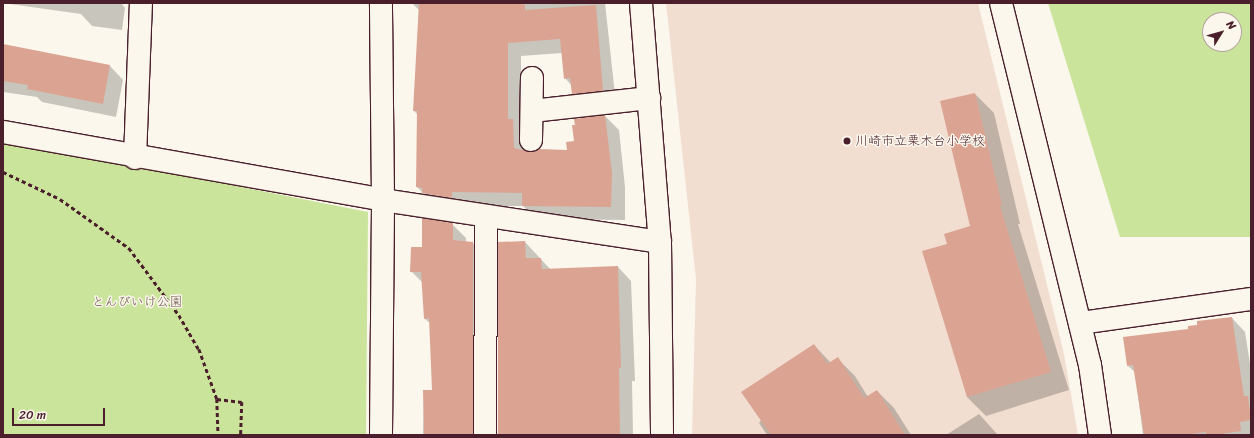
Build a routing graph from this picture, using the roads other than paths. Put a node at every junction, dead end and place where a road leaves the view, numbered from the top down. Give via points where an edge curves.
1 (141, 3) edge
2 (382, 3) edge
3 (641, 3) edge
4 (1001, 3) edge
5 (532, 78) dead end
6 (649, 98) junction
7 (532, 111) junction
8 (3, 132) edge
9 (531, 140) dead end
10 (135, 158) junction
11 (383, 200) junction
12 (486, 216) junction
13 (660, 242) junction
14 (1251, 298) edge
15 (1080, 323) junction
16 (381, 435) edge
17 (485, 435) edge
18 (662, 435) edge
19 (1100, 435) edge

1 - 10 street
2 - 11 street
3 - 6 street
4 - 15 street
5 - 7 street
6 - 7 street
6 - 13 street
7 - 9 street
8 - 10 street
10 - 11 street
11 - 12 street
11 - 16 street
12 - 13 street
12 - 17 street
13 - 18 street
14 - 15 street
15 - 19 street via 1090,365

